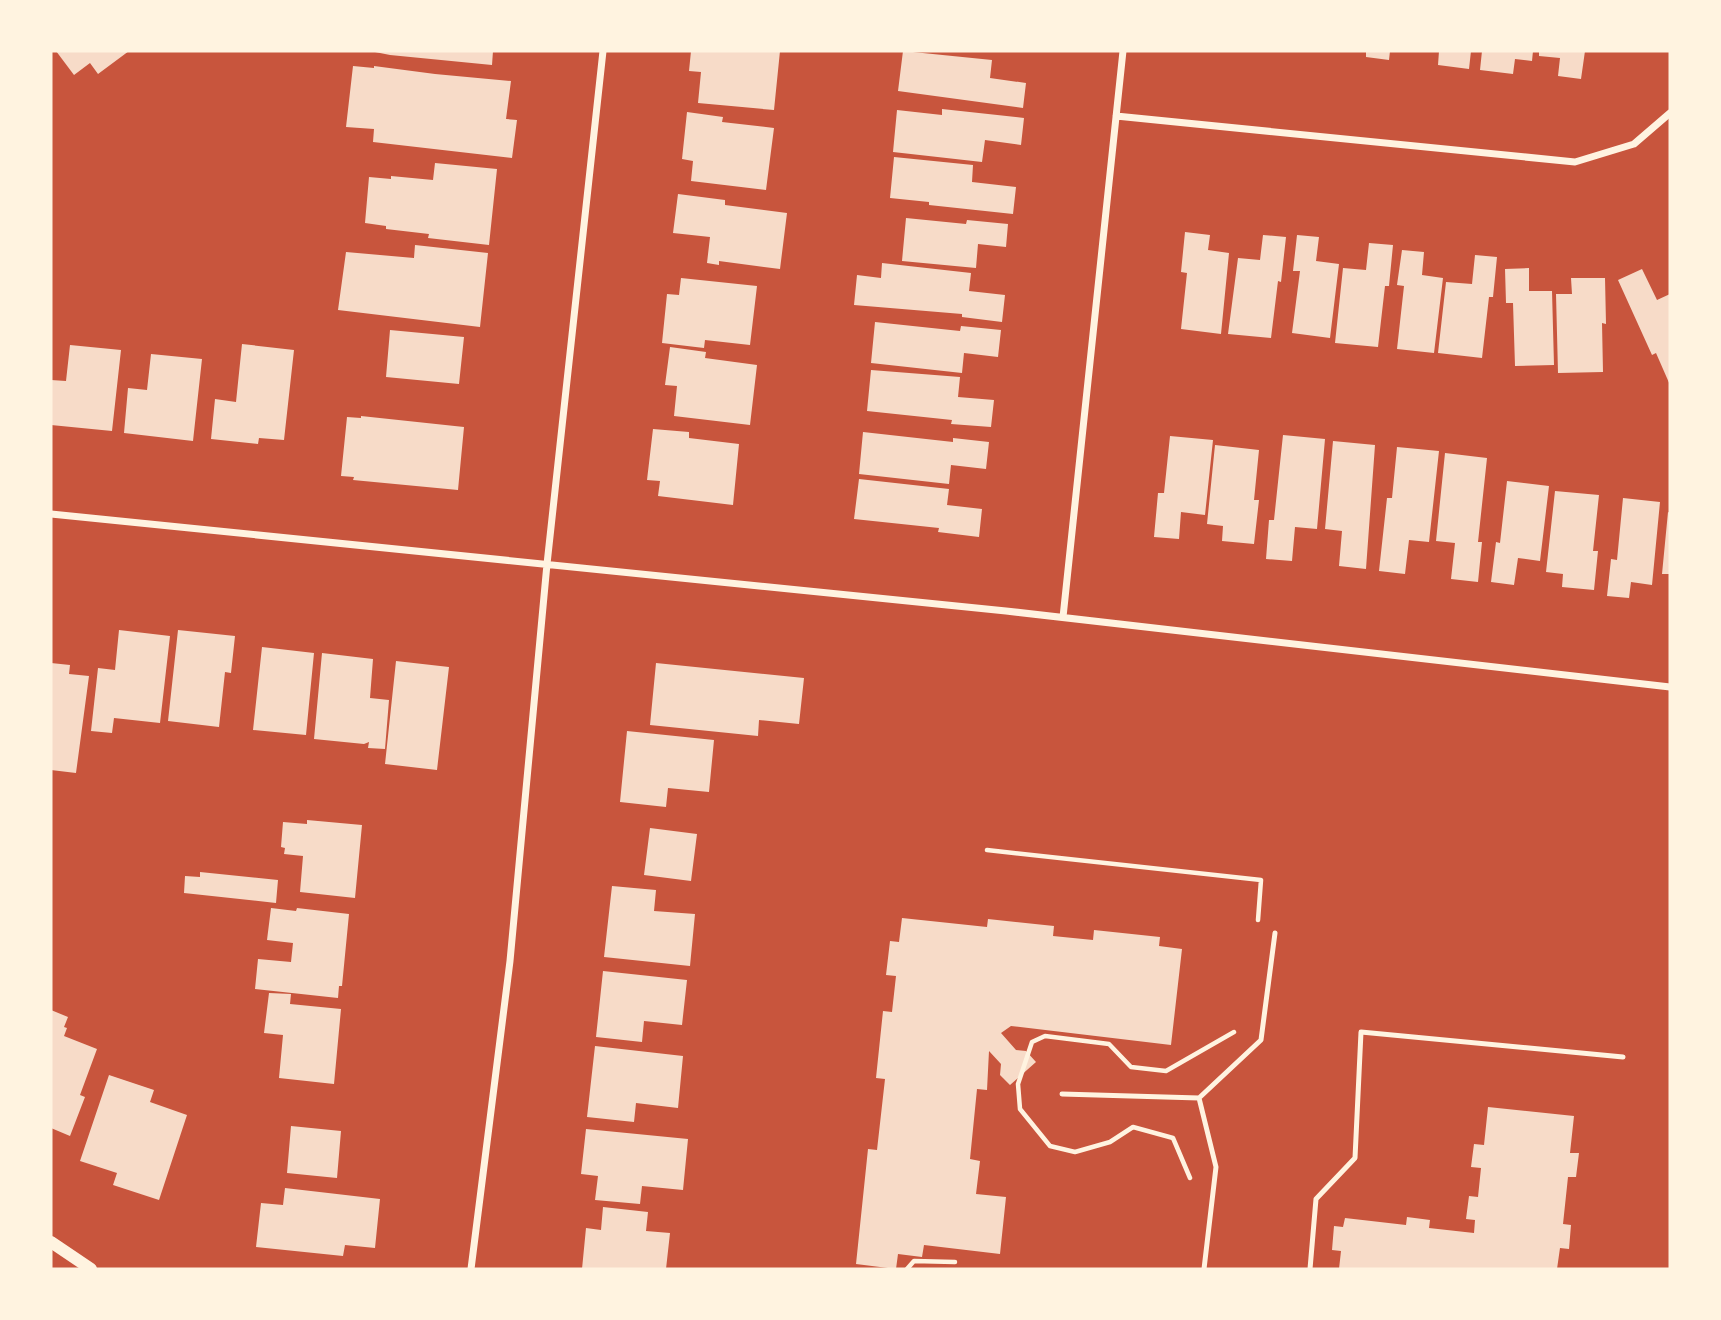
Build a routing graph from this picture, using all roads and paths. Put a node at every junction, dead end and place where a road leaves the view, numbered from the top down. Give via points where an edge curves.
1 (603, 51) edge
2 (1124, 51) edge
3 (1670, 113) edge
4 (1116, 116) junction
5 (51, 514) edge
6 (547, 564) junction
7 (1063, 617) junction
8 (1670, 687) edge
9 (987, 850) dead end
10 (1257, 932) dead end
11 (1275, 933) dead end
12 (1238, 1030) dead end
13 (1622, 1057) dead end
14 (1062, 1094) dead end
15 (1199, 1098) junction
16 (1189, 1189) dead end
17 (51, 1242) edge
18 (955, 1262) dead end
19 (91, 1269) edge
20 (471, 1269) edge
21 (906, 1269) edge
22 (1204, 1269) edge
23 (1310, 1269) edge

1 - 6 street
2 - 4 street
3 - 4 street via 1634,144 1575,162
4 - 7 street
5 - 6 street
6 - 7 street
6 - 20 street via 510,961
7 - 8 street
9 - 10 path via 1261,880
11 - 15 lane via 1261,1040
12 - 16 path via 1166,1071 1131,1067 1109,1044 1045,1036 1032,1042 1018,1084 1020,1109 1050,1146 1075,1153 1110,1142 1133,1127 1173,1138 1191,1175
13 - 23 lane via 1361,1032 1355,1158 1316,1199
14 - 15 lane
15 - 22 lane via 1216,1167
17 - 19 street
18 - 21 path via 914,1261

